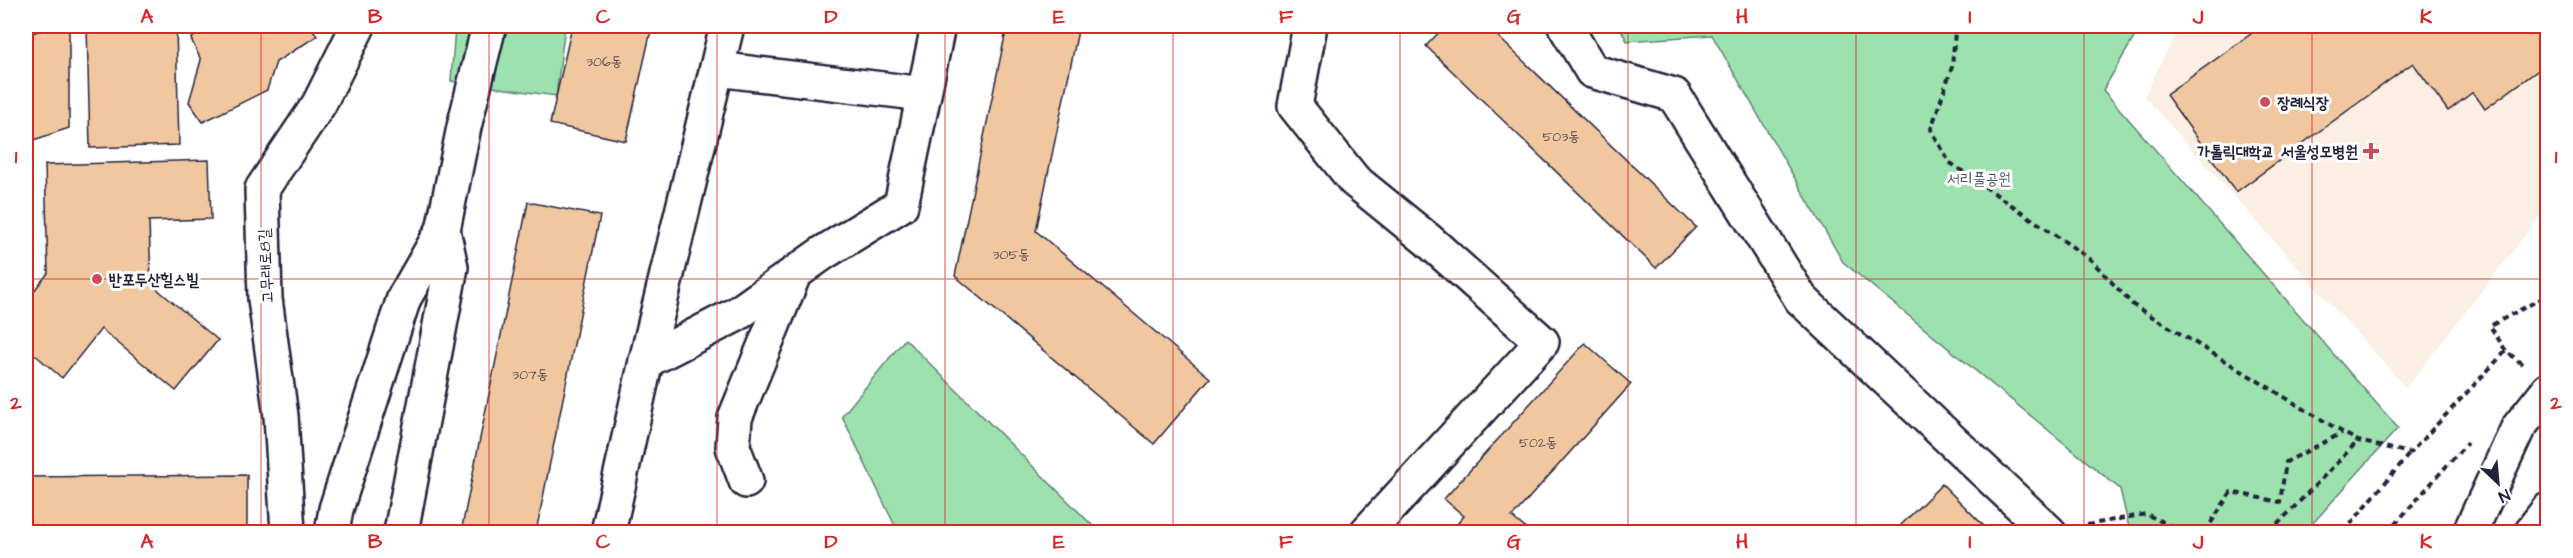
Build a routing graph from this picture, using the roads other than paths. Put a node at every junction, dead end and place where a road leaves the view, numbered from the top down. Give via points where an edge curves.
1 (358, 26) edge
2 (489, 26) edge
3 (727, 26) edge
4 (938, 26) edge
5 (1311, 26) edge
6 (1566, 26) edge
7 (717, 69) junction
8 (924, 94) junction
9 (443, 230) junction
10 (794, 274) junction
11 (646, 361) junction
12 (2547, 390) edge
13 (746, 481) dead end
14 (2547, 510) edge
15 (288, 532) edge
16 (332, 532) edge
17 (401, 532) edge
18 (608, 532) edge
19 (1367, 532) edge
20 (2049, 532) edge
21 (2470, 532) edge
22 (2531, 532) edge

1 - 15 street, 고무래로8길 via 319,104 262,189 265,299 281,416
2 - 9 street
3 - 7 street
4 - 8 street
5 - 19 street via 1295,106 1354,180 1542,342
6 - 20 street via 1592,71 1674,95 1801,299
7 - 8 street
7 - 11 street
8 - 10 street via 901,205
9 - 16 street via 404,298
9 - 17 street via 451,267
10 - 11 street via 737,314
10 - 13 street via 735,418 733,447
11 - 18 street
12 - 21 street via 2518,428
14 - 22 street

